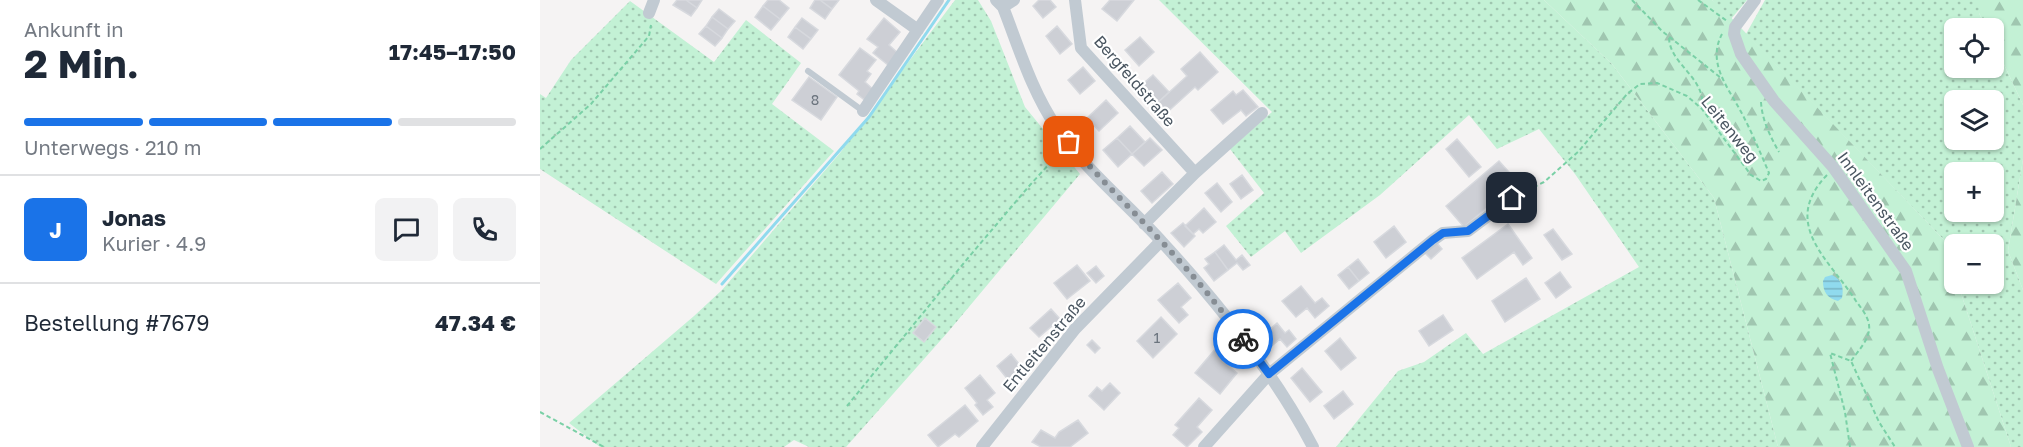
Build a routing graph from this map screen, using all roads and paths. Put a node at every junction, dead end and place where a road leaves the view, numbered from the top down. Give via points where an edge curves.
1 (654, 0) edge
2 (876, 0) edge
3 (938, 0) edge
4 (1014, 0) edge
5 (1075, 0) edge
6 (1632, 0) edge
7 (1698, 0) edge
8 (1755, 0) edge
9 (1000, 4) edge
10 (650, 13) joint
11 (1735, 27) junction
12 (918, 30) junction
13 (1669, 37) junction
14 (808, 71) dead end
15 (1721, 78) junction
16 (1761, 101) dead end
17 (1702, 109) junction
18 (863, 111) joint
19 (1262, 113) dead end
20 (1069, 142) junction
21 (540, 149) edge
22 (1779, 152) dead end
23 (1833, 167) junction
24 (1195, 172) junction
25 (1512, 198) joint
26 (1144, 224) junction
27 (1161, 241) junction
28 (1851, 361) junction
29 (1269, 374) junction
30 (847, 406) dead end
31 (540, 412) edge
32 (604, 447) edge
33 (982, 447) edge
34 (1204, 447) edge
35 (1313, 447) edge
36 (1850, 447) edge
37 (1895, 447) edge
38 (1968, 447) edge

1 - 10 street
2 - 12 street
3 - 12 street
4 - 9 street
5 - 24 street, Bergfeldstraße via 1081,48
6 - 13 path
7 - 11 path
8 - 11 street
9 - 20 street via 1038,96
10 - 21 path via 649,36 591,104
11 - 15 path, Leitenweg via 1723,32 1718,42 1716,56
11 - 23 street, Innleitenstraße via 1736,44 1748,66
12 - 18 street
13 - 15 path
13 - 17 path via 1669,46 1696,80
14 - 18 lane
15 - 17 path, Leitenweg via 1765,164 1769,173 1766,179 1761,181 1751,175
16 - 22 path via 1769,135
17 - 25 path, Leitenweg via 1670,87 1640,84 1578,152 1544,182
19 - 24 street
20 - 26 street
20 - 30 path
23 - 28 path via 1815,187 1807,217 1818,250 1845,283 1869,325 1869,333
23 - 38 street, Innleitenstraße via 1906,271
24 - 26 street
25 - 29 street via 1468,231 1443,233 1433,240
26 - 27 street
27 - 29 street via 1217,304
27 - 33 street, Entleitenstraße via 1075,329
28 - 36 path via 1830,353
28 - 37 path
29 - 34 street
29 - 35 street
31 - 32 path

